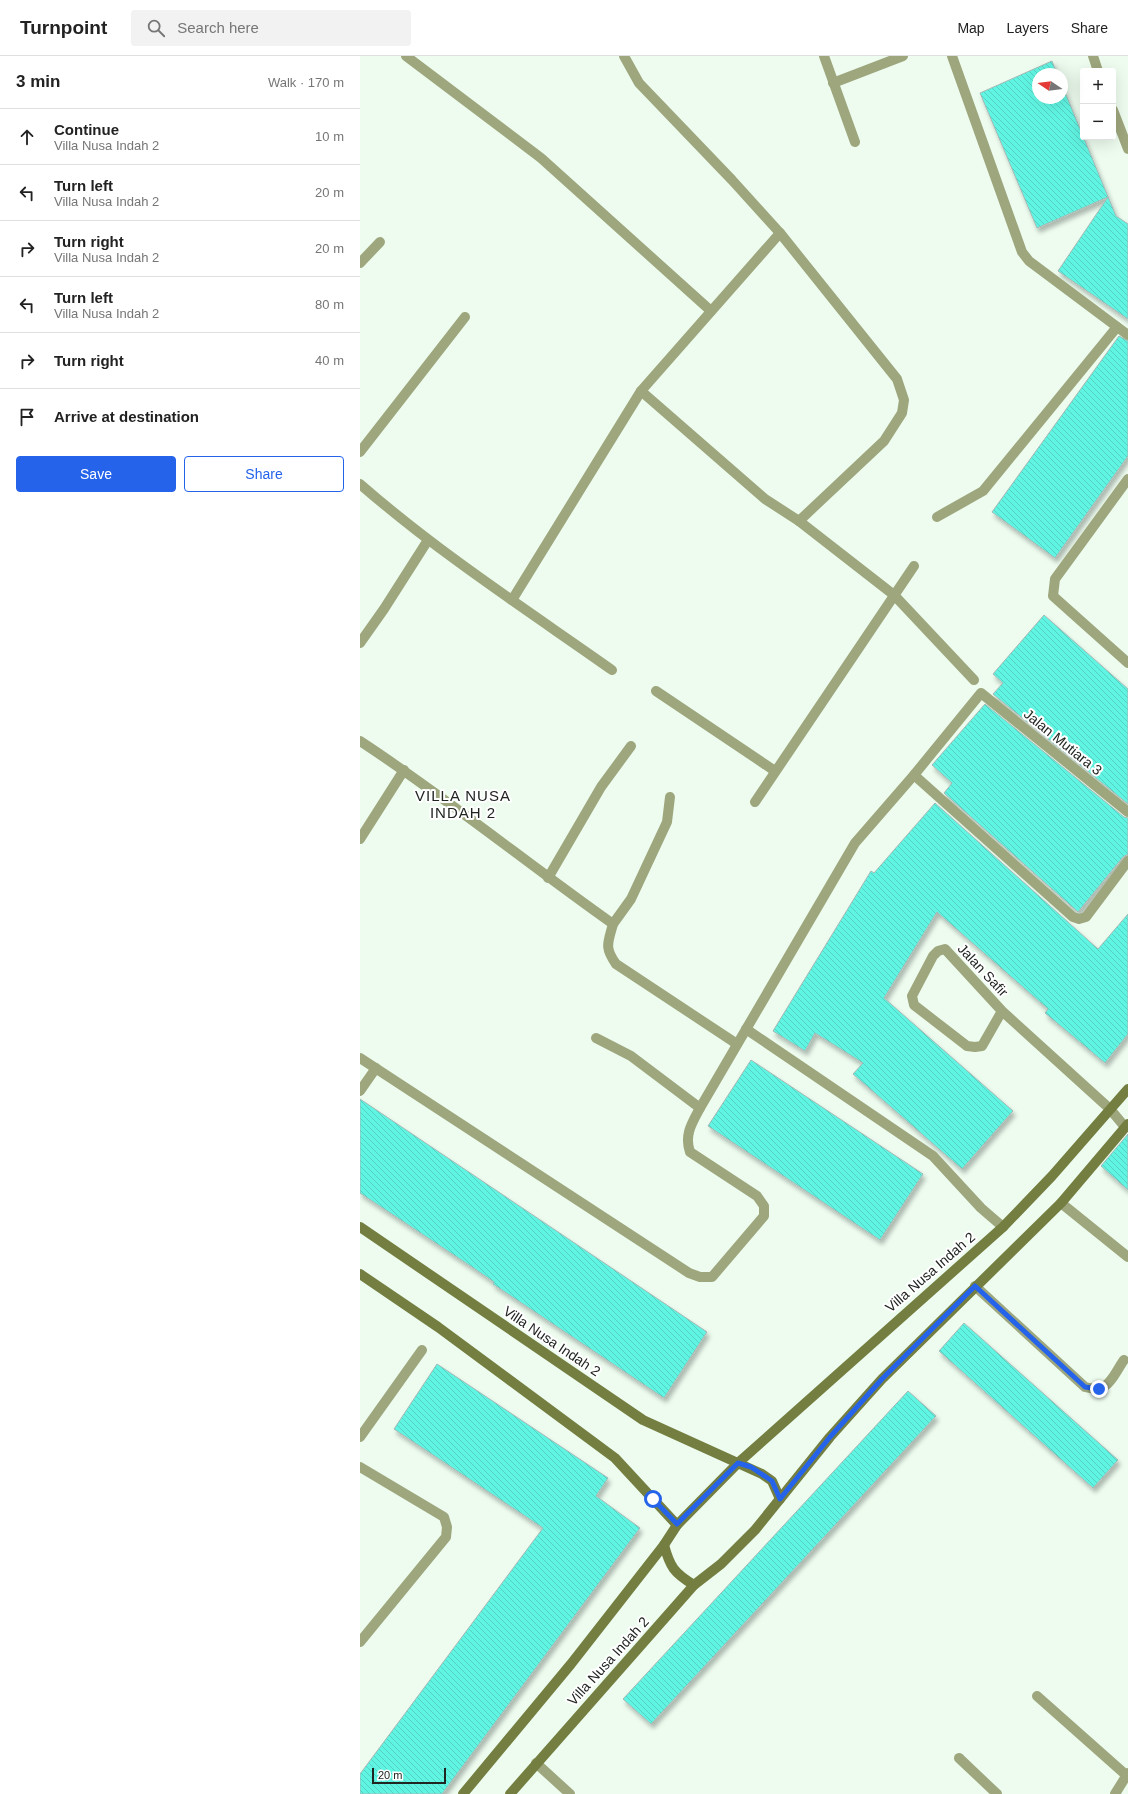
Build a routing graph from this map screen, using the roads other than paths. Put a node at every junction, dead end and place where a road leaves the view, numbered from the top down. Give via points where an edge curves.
1 (406, 56) edge
2 (624, 56) edge
3 (824, 56) edge
4 (903, 56) edge
5 (952, 56) edge
6 (1093, 56) edge
7 (1097, 68) edge
8 (833, 83) junction
9 (1116, 118) edge
10 (855, 142) dead end
11 (1128, 149) edge
12 (780, 233) junction
13 (380, 242) dead end
14 (360, 263) edge
15 (711, 311) junction
16 (465, 317) dead end
17 (1116, 326) junction
18 (1128, 335) edge
19 (641, 391) junction
20 (360, 452) edge
21 (1128, 479) edge
22 (360, 484) edge
23 (938, 517) dead end
24 (799, 521) junction
25 (428, 540) junction
26 (914, 566) dead end
27 (894, 595) junction
28 (512, 600) junction
29 (360, 643) edge
30 (1128, 663) edge
31 (612, 670) dead end
32 (974, 680) dead end
33 (656, 691) dead end
34 (360, 741) edge
35 (631, 746) dead end
36 (404, 770) junction
37 (775, 771) junction
38 (914, 775) junction
39 (670, 797) dead end
40 (755, 802) dead end
41 (1128, 812) edge
42 (360, 839) edge
43 (1128, 861) edge
44 (548, 878) junction
45 (613, 924) junction
46 (1002, 1011) junction
47 (746, 1029) junction
48 (596, 1038) dead end
49 (737, 1044) junction
50 (360, 1058) edge
51 (376, 1068) junction
52 (360, 1091) edge
53 (1127, 1092) edge
54 (700, 1108) junction
55 (1110, 1109) junction
56 (1127, 1126) edge
57 (1061, 1203) junction
58 (360, 1227) edge
59 (1003, 1227) junction
60 (1128, 1257) edge
61 (360, 1274) edge
62 (975, 1286) junction
63 (422, 1350) dead end
64 (1127, 1359) edge
65 (360, 1437) edge
66 (738, 1463) junction
67 (360, 1466) edge
68 (780, 1499) junction
69 (677, 1524) junction
70 (664, 1545) junction
71 (694, 1585) junction
72 (364, 1629) edge
73 (360, 1642) edge
74 (1037, 1696) dead end
75 (959, 1758) dead end
76 (536, 1763) junction
77 (1127, 1774) edge
78 (463, 1794) edge
79 (510, 1794) edge
80 (570, 1794) edge
81 (996, 1794) edge
82 (1115, 1794) edge

1 - 15 street via 541,158
2 - 12 street via 639,83
3 - 8 street
4 - 8 street
5 - 17 street via 1022,252 1029,261
6 - 7 street
8 - 10 street
9 - 11 street
12 - 15 street
12 - 24 street via 898,379 904,400 902,413 884,441
13 - 14 street
15 - 19 street
16 - 20 street
17 - 18 street
17 - 23 street via 984,491
19 - 24 street via 764,499
19 - 28 street
21 - 30 street via 1055,579 1053,596
22 - 25 street
24 - 27 street
25 - 28 street
25 - 29 street
26 - 27 street
27 - 32 street
27 - 37 street
28 - 31 street
33 - 37 street
34 - 36 street
35 - 44 street via 601,787
36 - 42 street
36 - 44 street
37 - 40 street
38 - 41 street, Jalan Mutiara 3 via 980,693
38 - 43 street via 1073,917 1086,917
38 - 47 street via 855,843
39 - 45 street via 667,822 632,899
44 - 45 street
45 - 49 street via 608,953 616,964
46 - 46 street, Jalan Safir via 982,1046 975,1048 967,1046 914,1005 912,996 933,956 944,949
46 - 55 street, Jalan Safir
47 - 49 street
47 - 59 street via 933,1156 981,1208
48 - 54 street via 631,1056
49 - 54 street
50 - 51 street
51 - 52 street
51 - 54 street via 689,1273 700,1277 712,1277 764,1216 764,1206 757,1196 690,1152 687,1134
53 - 55 main road, Villa Nusa Indah 2
55 - 56 street, Jalan Safir
55 - 59 main road, Villa Nusa Indah 2 via 1052,1176
56 - 57 main road, Villa Nusa Indah 2
57 - 60 street
57 - 62 main road, Villa Nusa Indah 2
58 - 66 main road, Villa Nusa Indah 2 via 643,1420
59 - 66 main road, Villa Nusa Indah 2
61 - 69 main road via 438,1327 615,1458
62 - 64 street via 1085,1387 1105,1387
62 - 68 main road, Villa Nusa Indah 2 via 882,1379 830,1437
63 - 65 street
66 - 68 main road, Villa Nusa Indah 2 via 751,1467 772,1481
66 - 69 main road, Villa Nusa Indah 2
67 - 72 street via 444,1517 447,1527 446,1537
68 - 71 main road, Villa Nusa Indah 2 via 722,1564
69 - 70 main road, Villa Nusa Indah 2
70 - 71 main road via 671,1567 679,1576
70 - 78 main road, Villa Nusa Indah 2
71 - 76 main road, Villa Nusa Indah 2
72 - 73 street
74 - 77 street
75 - 81 street
76 - 79 main road, Villa Nusa Indah 2
76 - 80 street
77 - 82 street

